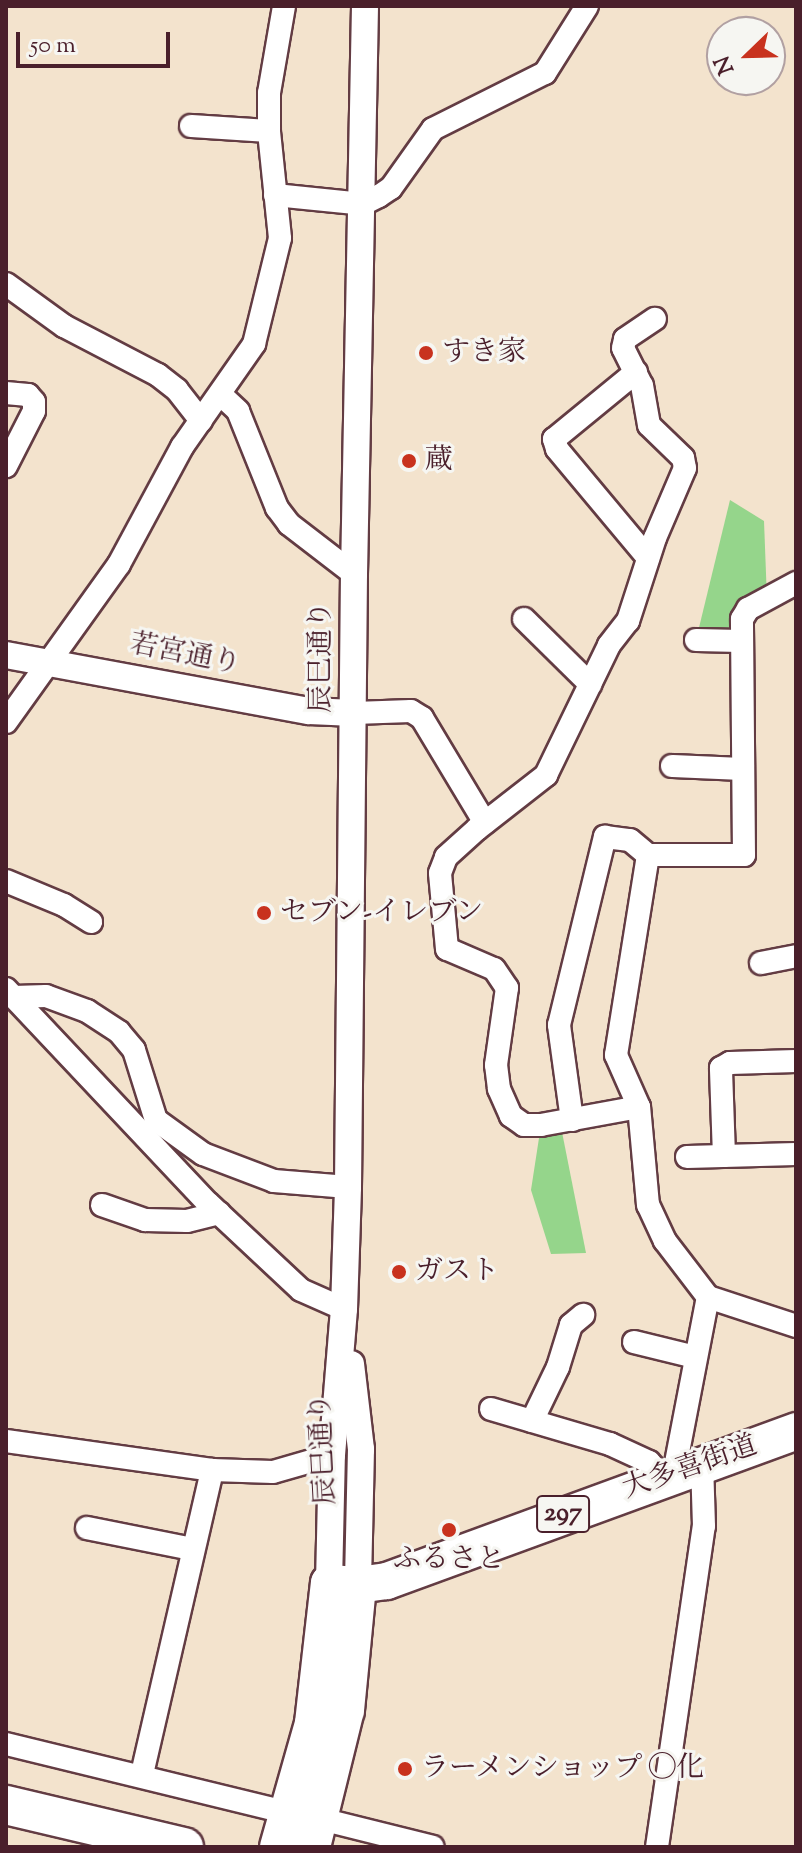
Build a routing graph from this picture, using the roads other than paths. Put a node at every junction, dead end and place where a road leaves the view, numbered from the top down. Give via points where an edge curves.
1 (284, 6) edge
2 (365, 6) edge
3 (587, 6) edge
4 (191, 126) dead end
5 (269, 131) junction
6 (275, 195) junction
7 (363, 204) junction
8 (6, 284) edge
9 (655, 319) dead end
10 (636, 372) junction
11 (6, 393) edge
12 (220, 394) junction
13 (201, 421) junction
14 (6, 466) edge
15 (648, 558) junction
16 (354, 574) junction
17 (796, 583) edge
18 (524, 619) dead end
19 (696, 640) dead end
20 (741, 641) junction
21 (6, 655) edge
22 (51, 663) junction
23 (590, 684) junction
24 (354, 713) junction
25 (6, 722) edge
26 (672, 766) dead end
27 (743, 769) junction
28 (485, 823) junction
29 (648, 855) junction
30 (6, 881) edge
31 (91, 922) dead end
32 (796, 956) edge
33 (761, 963) dead end
34 (10, 993) edge
35 (796, 1061) edge
36 (639, 1107) junction
37 (572, 1120) junction
38 (796, 1154) edge
39 (724, 1156) junction
40 (687, 1157) dead end
41 (348, 1187) junction
42 (102, 1205) dead end
43 (219, 1213) junction
44 (708, 1297) junction
45 (344, 1309) junction
46 (583, 1315) dead end
47 (796, 1326) edge
48 (634, 1342) dead end
49 (695, 1357) junction
50 (491, 1409) dead end
51 (532, 1421) junction
52 (796, 1431) edge
53 (6, 1441) edge
54 (332, 1455) junction
55 (212, 1470) junction
56 (680, 1471) junction
57 (87, 1528) dead end
58 (192, 1549) junction
59 (344, 1584) junction
60 (6, 1744) edge
61 (142, 1774) junction
62 (6, 1805) edge
63 (307, 1826) edge
64 (184, 1847) edge
65 (278, 1847) edge
66 (433, 1847) edge
67 (657, 1847) edge

1 - 5 street via 269,93
2 - 7 street, 辰巳通り
3 - 7 street via 545,73 433,129 391,188
4 - 5 street
5 - 6 street
6 - 7 street
6 - 12 street via 280,238 254,344
7 - 16 street, 辰巳通り
8 - 13 street via 64,326 158,375
9 - 10 street via 625,339 623,348
10 - 15 street via 649,425 683,458 685,468
10 - 15 street via 554,439
11 - 14 street via 28,395 34,411
12 - 13 street
12 - 16 street via 238,411 277,508 289,524
13 - 22 street via 119,564
15 - 23 street via 628,621
16 - 24 street, 辰巳通り
17 - 20 street via 748,609
18 - 23 street
19 - 20 street
20 - 27 street
21 - 22 street, 若宮通り
22 - 24 street, 若宮通り via 309,711
22 - 25 street
23 - 28 street via 546,775
24 - 28 street via 411,711 422,718
24 - 41 street, 辰巳通り
26 - 27 street
27 - 29 street via 744,855
28 - 37 street via 446,857 440,873 444,939 447,949 494,969 507,988 496,1065 511,1116 524,1125
29 - 36 street via 616,1055
29 - 37 street via 630,840 605,837 559,1025
30 - 31 street
32 - 33 street
34 - 41 street via 46,996 87,1011 119,1032 134,1050 156,1120 203,1154 274,1181
34 - 43 street
35 - 39 street via 730,1063 721,1068
36 - 37 street
36 - 44 street via 648,1205 665,1241
38 - 39 street
39 - 40 street
41 - 45 street, 辰巳通り
42 - 43 street via 145,1220 187,1221
43 - 45 street via 301,1290
44 - 47 street
44 - 49 street
45 - 54 street, 辰巳通り
45 - 59 street, 辰巳通り via 361,1449
46 - 51 street via 571,1325
48 - 49 street
49 - 56 street
50 - 51 street
51 - 56 street
52 - 56 highway, 大多喜街道 / 297
53 - 55 street
54 - 55 street via 273,1472
54 - 59 street, 辰巳通り
55 - 58 street
56 - 59 highway, 大多喜街道 / 297 via 387,1581
56 - 67 street via 704,1526
57 - 58 street
58 - 61 street
59 - 63 highway via 352,1677
60 - 61 street
61 - 63 street
62 - 64 highway
63 - 65 highway
63 - 66 street

